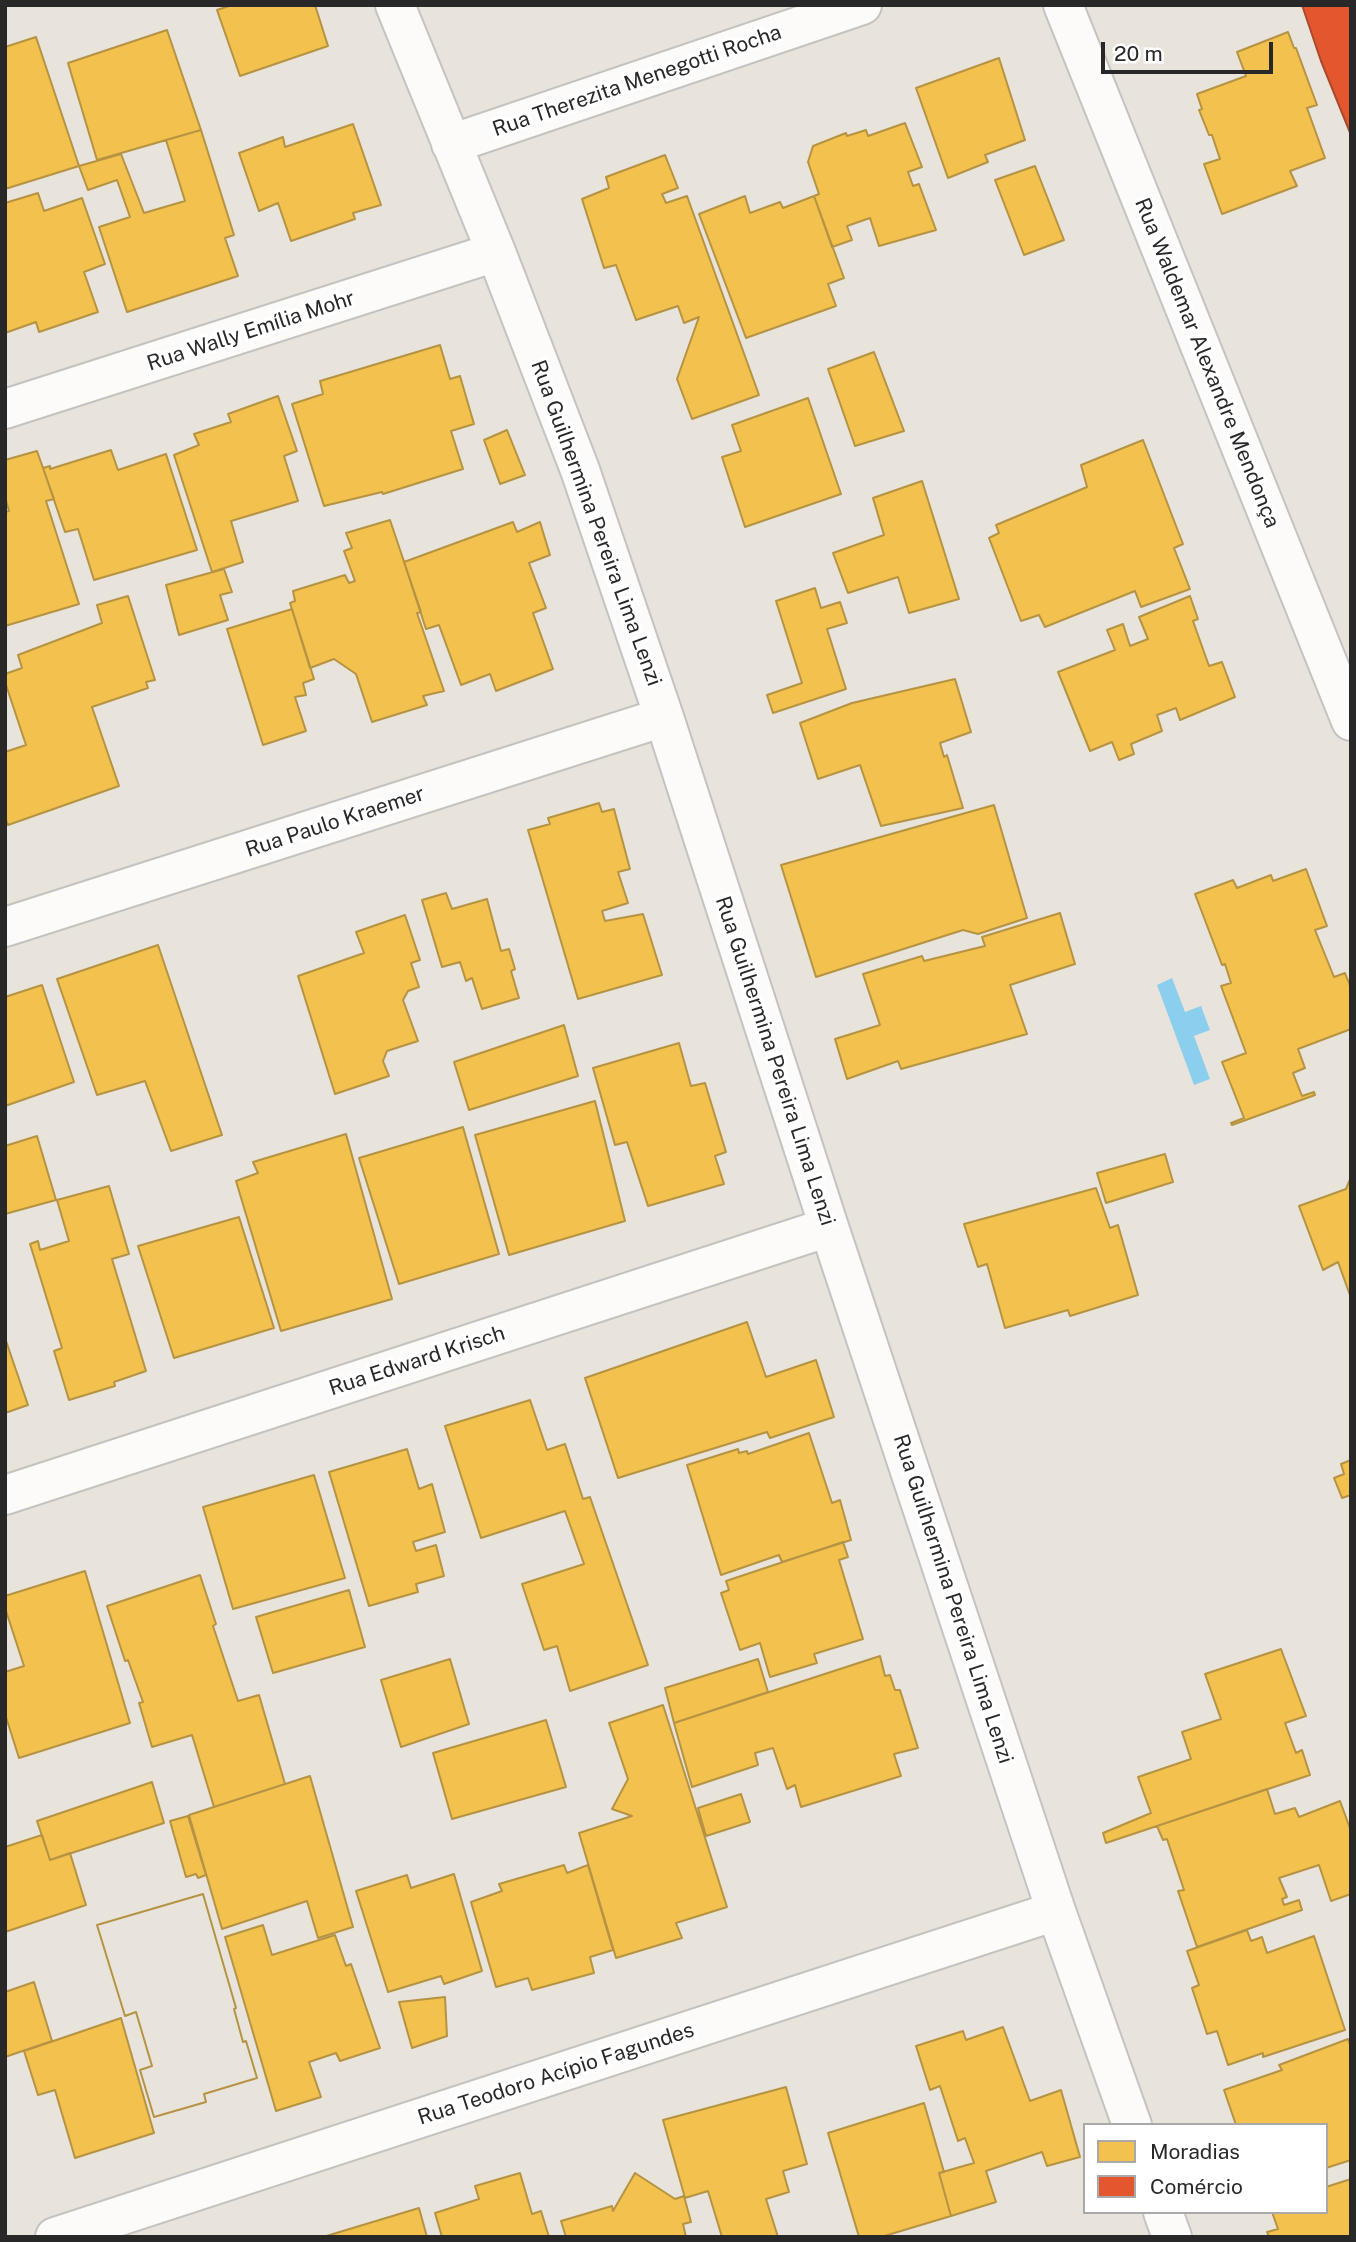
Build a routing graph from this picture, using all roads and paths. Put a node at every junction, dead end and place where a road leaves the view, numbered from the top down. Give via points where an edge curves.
1 (395, 5) edge
2 (863, 5) edge
3 (1063, 5) edge
4 (451, 144) junction
5 (496, 252) junction
6 (5, 409) edge
7 (664, 717) junction
8 (1351, 721) edge
9 (5, 927) edge
10 (829, 1227) junction
11 (5, 1495) edge
12 (1056, 1911) junction
13 (1131, 2123) edge
14 (1164, 2214) edge
15 (55, 2237) edge
16 (1172, 2237) edge

1 - 4 street, Rua Guilhermina Pereira Lima Lenzi
2 - 4 street, Rua Therezita Menegotti Rocha
3 - 8 street, Rua Waldemar Alexandre Mendonça
4 - 5 street, Rua Guilhermina Pereira Lima Lenzi
5 - 6 street, Rua Wally Emília Mohr
5 - 7 street, Rua Guilhermina Pereira Lima Lenzi via 580,470
7 - 9 street, Rua Paulo Kraemer
7 - 10 street, Rua Guilhermina Pereira Lima Lenzi
10 - 11 street, Rua Edward Krisch
10 - 12 street, Rua Guilhermina Pereira Lima Lenzi
12 - 13 street, Rua Guilhermina Pereira Lima Lenzi
12 - 15 street, Rua Teodoro Acípio Fagundes
14 - 16 street

